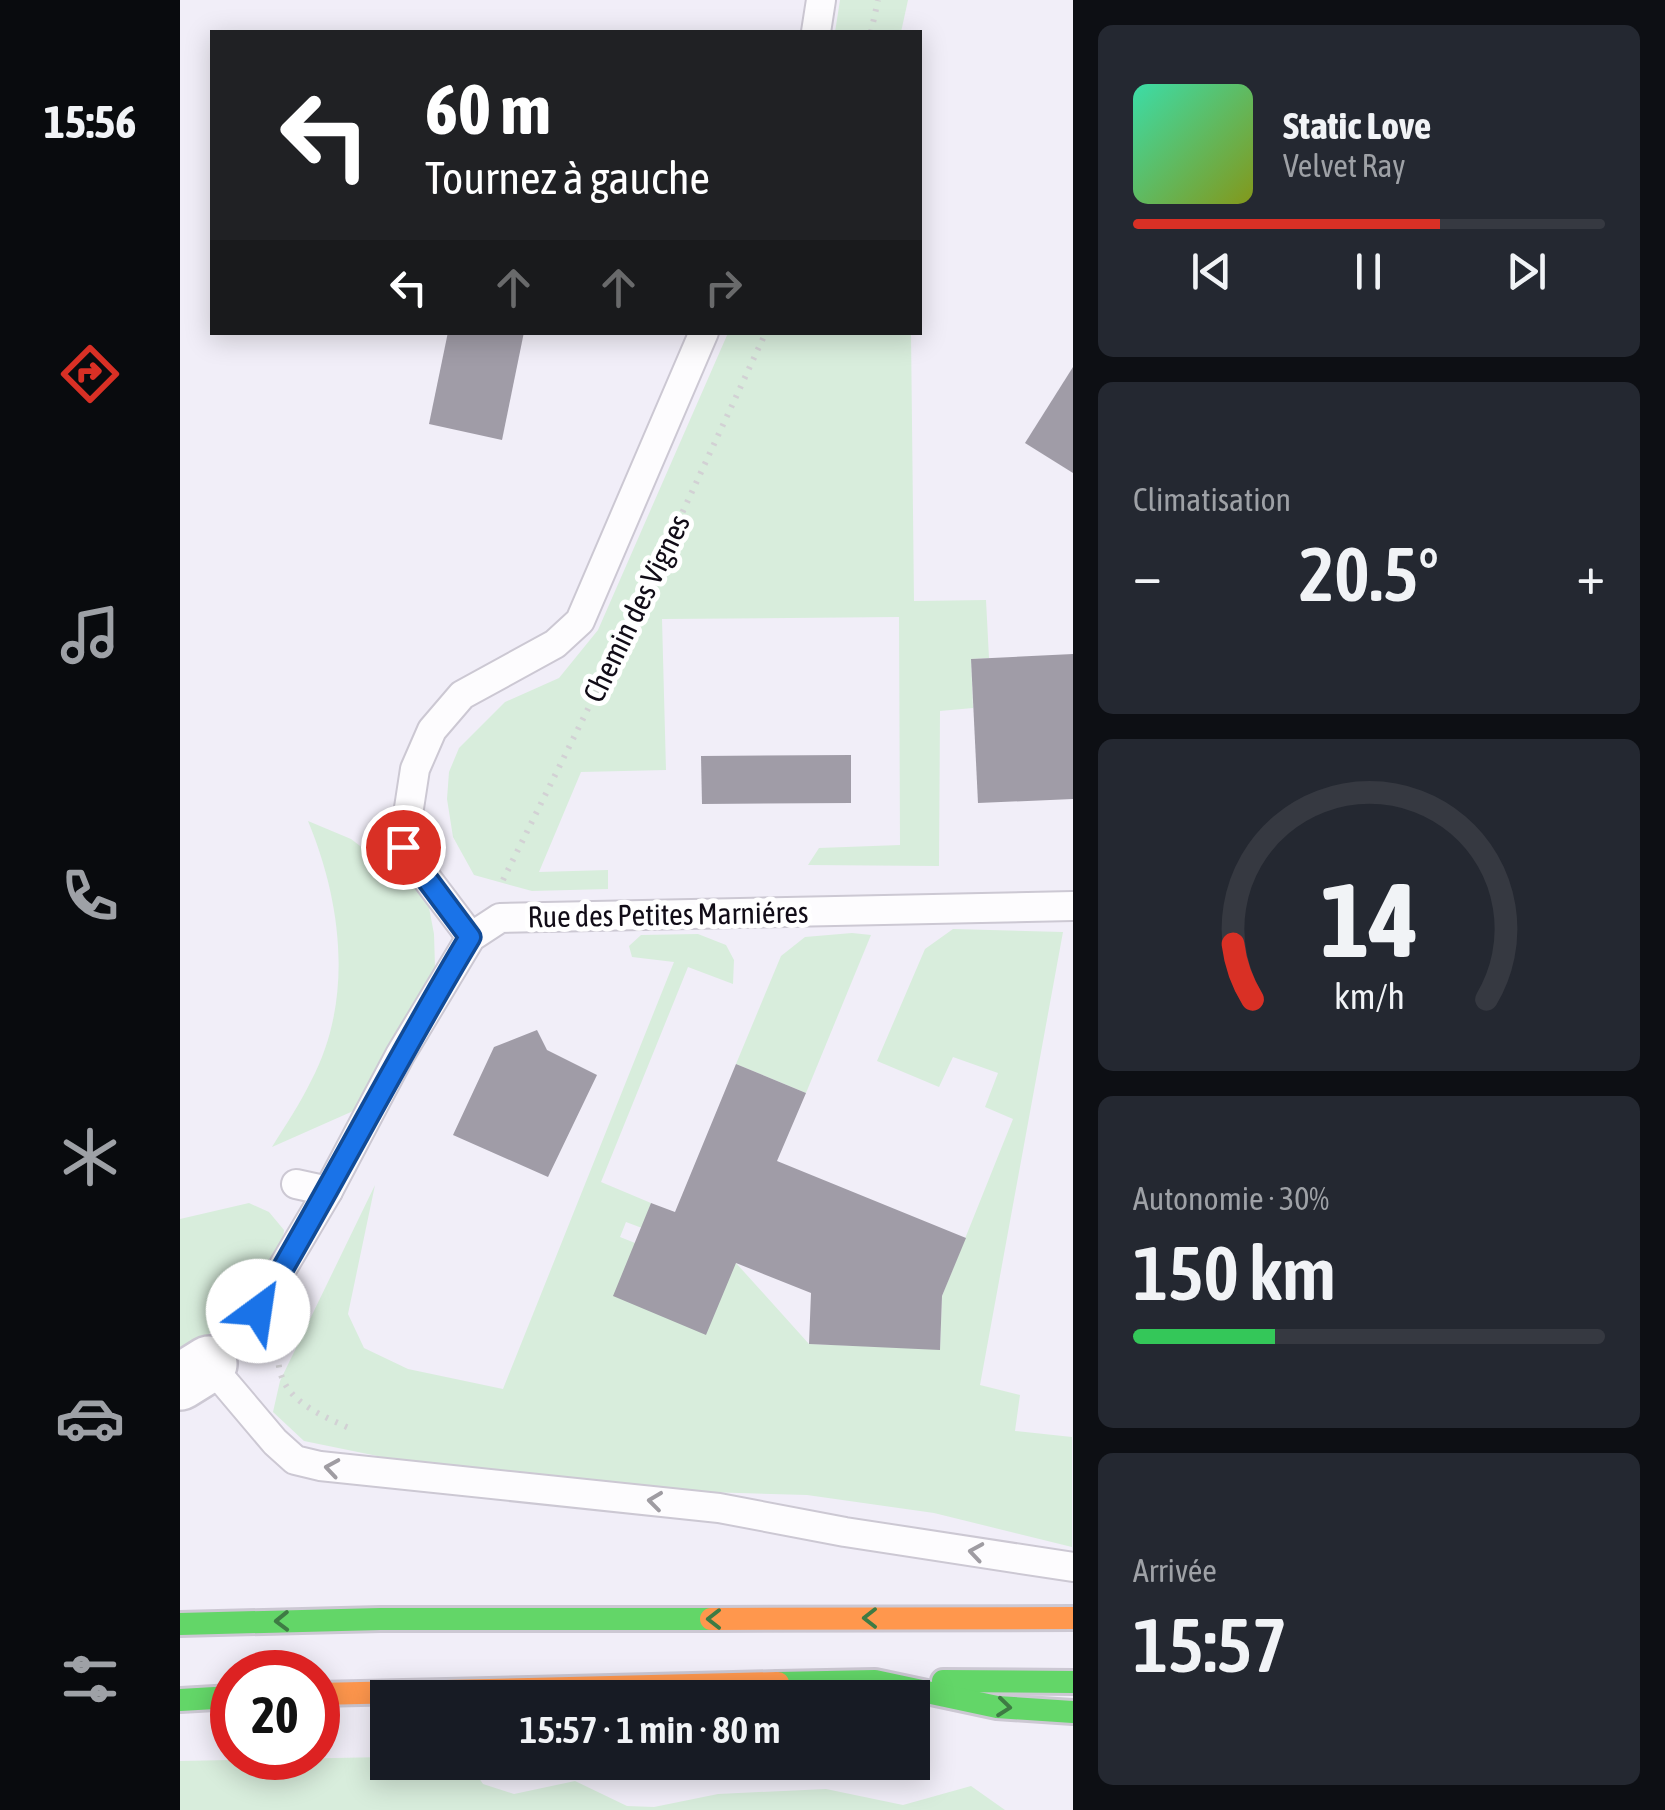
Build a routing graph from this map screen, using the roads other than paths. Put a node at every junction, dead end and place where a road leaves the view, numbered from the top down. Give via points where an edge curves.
1 (821, 0) edge
2 (816, 30) edge
3 (703, 335) edge
4 (1072, 906) edge
5 (470, 937) junction
6 (296, 1184) dead end
7 (328, 1191) junction
8 (195, 1373) edge
9 (1072, 1567) edge
10 (1072, 1618) edge
11 (180, 1624) edge
12 (930, 1681) edge
13 (1072, 1682) edge
14 (930, 1692) edge
15 (340, 1693) edge
16 (370, 1693) edge
17 (210, 1699) edge
18 (180, 1700) edge
19 (1072, 1712) edge

1 - 2 lane
3 - 5 lane via 580,621 555,644 462,695 432,730 415,769 403,847
4 - 5 lane, Rue des Petites Marniéres via 500,918
5 - 7 lane
6 - 7 lane
7 - 8 lane via 258,1311
9 -> 8 lane via 719,1508 320,1466 295,1460
10 -> 11 main road
12 - 13 main road
14 -> 19 main road via 997,1707
15 - 16 main road
17 - 18 main road

